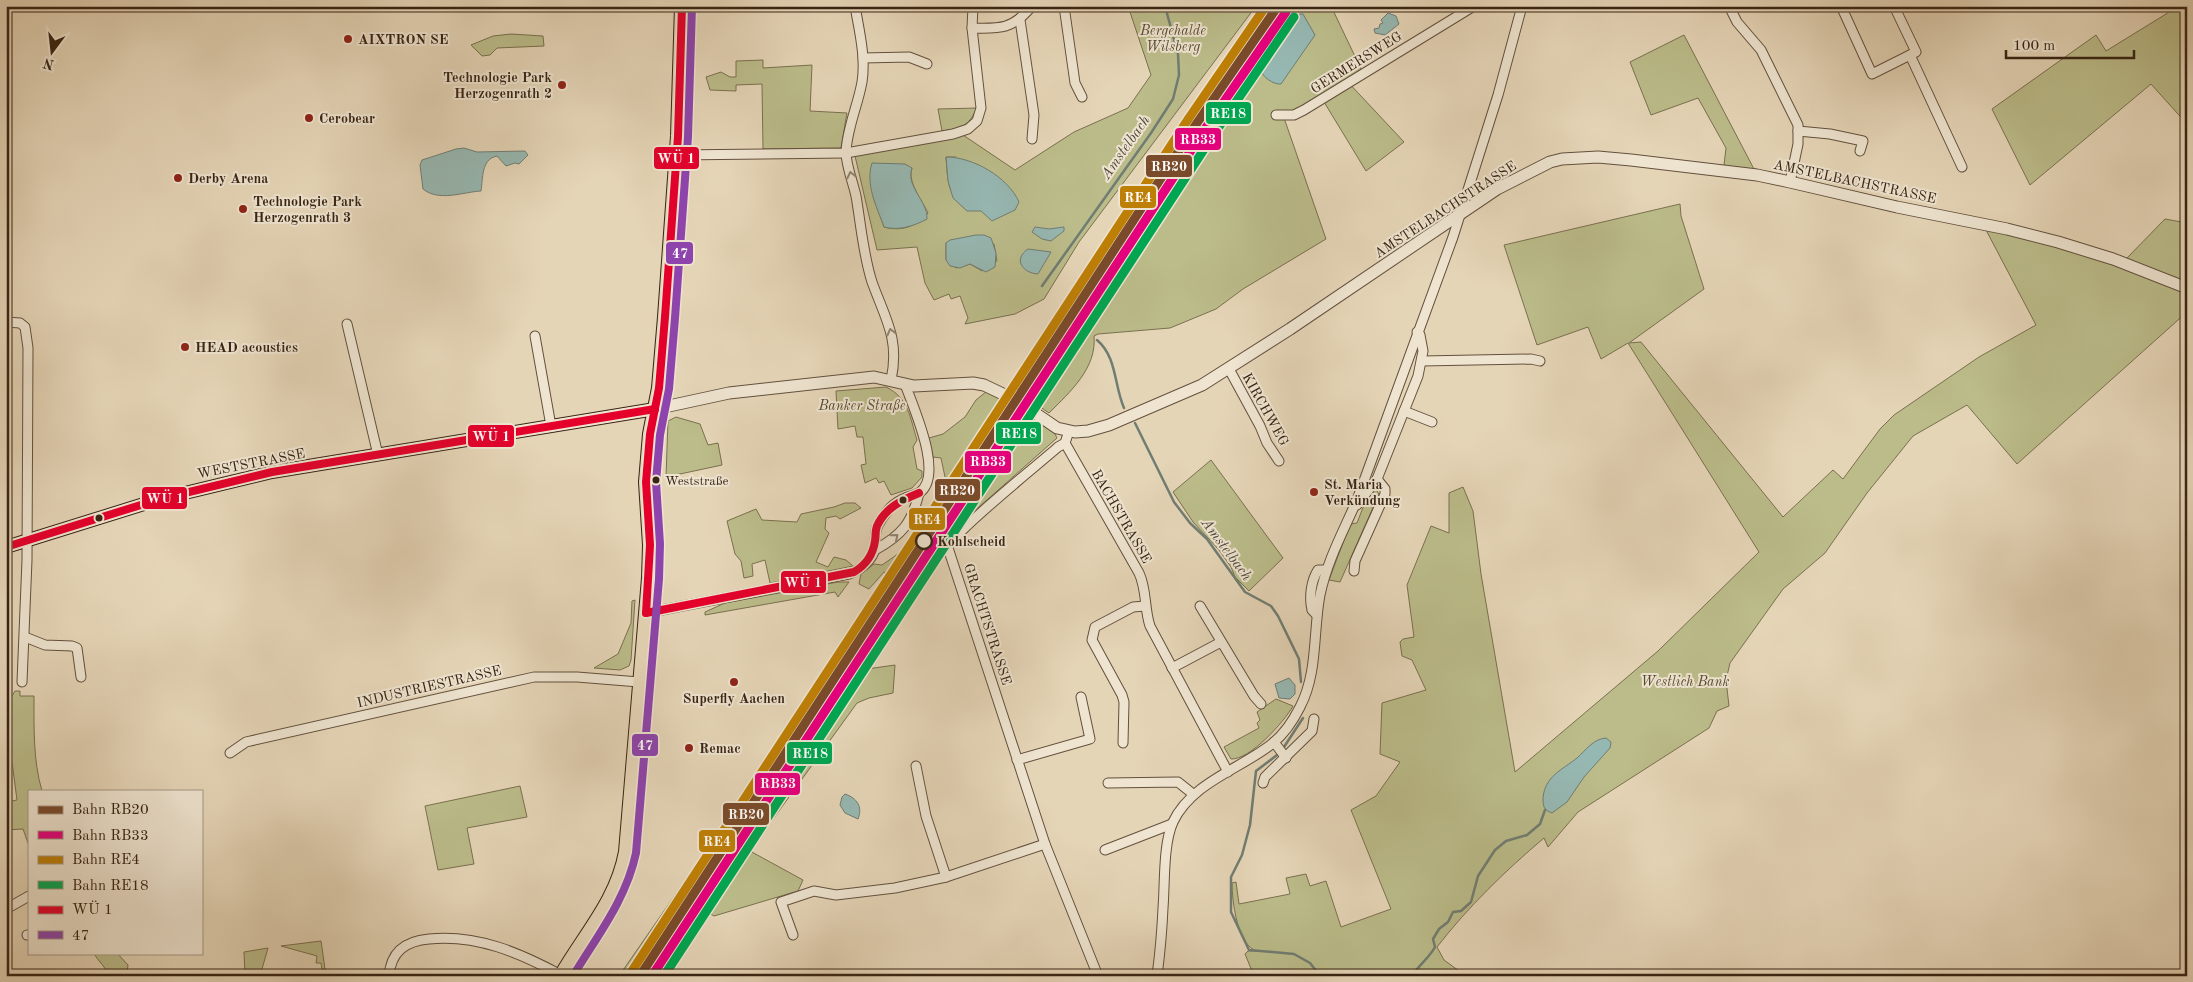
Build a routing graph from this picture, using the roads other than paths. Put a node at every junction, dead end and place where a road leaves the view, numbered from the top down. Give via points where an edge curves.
1 (682, 6) edge
2 (855, 6) edge
3 (973, 6) edge
4 (1032, 6) edge
5 (1064, 6) edge
6 (1474, 6) edge
7 (1522, 6) edge
8 (1729, 6) edge
9 (1841, 6) edge
10 (1894, 6) edge
11 (1020, 20) junction
12 (972, 28) junction
13 (1910, 55) junction
14 (863, 58) junction
15 (927, 64) dead end
16 (1082, 97) dead end
17 (1276, 115) dead end
18 (1798, 131) junction
19 (1032, 139) dead end
20 (1860, 151) dead end
21 (846, 152) junction
22 (676, 155) junction
23 (1962, 167) dead end
24 (1790, 182) junction
25 (1461, 213) junction
26 (1442, 226) junction
27 (1453, 237) junction
28 (2187, 288) edge
29 (6, 322) edge
30 (347, 324) dead end
31 (1417, 332) junction
32 (535, 336) dead end
33 (1422, 361) junction
34 (1540, 361) dead end
35 (1229, 369) junction
36 (891, 380) junction
37 (905, 384) junction
38 (1005, 395) tunnel mouth
39 (655, 409) junction
40 (1404, 411) junction
41 (1035, 413) tunnel mouth
42 (1432, 422) dead end
43 (551, 426) junction
44 (1070, 431) junction
45 (1064, 443) junction
46 (378, 455) junction
47 (1279, 461) dead end
48 (1377, 479) junction
49 (919, 493) junction
50 (1353, 508) junction
51 (27, 540) junction
52 (6, 547) edge
53 (875, 550) junction
54 (1354, 571) dead end
55 (1145, 606) junction
56 (1200, 606) dead end
57 (646, 613) junction
58 (25, 637) junction
59 (1221, 642) junction
60 (1172, 668) junction
61 (81, 678) dead end
62 (22, 682) dead end
63 (639, 682) junction
64 (1081, 697) dead end
65 (1261, 704) dead end
66 (1314, 719) dead end
67 (1123, 743) dead end
68 (1280, 750) junction
69 (230, 753) dead end
70 (1017, 760) junction
71 (916, 766) dead end
72 (1228, 772) junction
73 (1108, 783) dead end
74 (1263, 783) dead end
75 (1193, 794) junction
76 (1172, 824) junction
77 (1045, 844) junction
78 (1105, 850) dead end
79 (946, 877) junction
80 (28, 897) edge
81 (6, 909) edge
82 (793, 935) dead end
83 (389, 976) edge
84 (561, 976) edge
85 (1098, 976) edge
86 (1156, 976) edge

1 - 22 main road
2 - 14 street
3 - 12 street
4 - 11 street
5 - 16 street via 1075,83
6 - 17 street, GERMERSWEG via 1304,110 1294,115
7 - 25 street
8 - 18 street via 1737,22 1761,50 1794,115
9 - 13 street via 1872,74
10 - 13 street via 1916,52
11 - 12 street via 1005,26
11 - 19 street via 1034,115
12 - 21 street via 982,100 977,122 960,133
13 - 23 street
14 - 15 street via 908,57
14 - 21 street via 863,80
18 - 20 street via 1863,141
18 - 24 street
21 - 22 street
36 -> 21 street via 895,349 864,253
22 - 39 main road
24 - 25 street, AMSTELBACHSTRASSE via 1631,160 1576,158 1550,162 1497,189
24 - 28 street, AMSTELBACHSTRASSE via 2032,236 2113,259
25 - 26 street, AMSTELBACHSTRASSE
25 - 27 street
26 - 27 street via 1450,228
26 - 35 street, AMSTELBACHSTRASSE
27 - 31 street
29 - 51 street via 20,323 27,333
30 - 46 street
31 - 33 street via 1422,341
31 - 50 street
32 - 43 street
33 - 34 street
33 - 40 street
35 - 44 street, AMSTELBACHSTRASSE via 1202,385 1129,417 1088,431
35 - 47 street, KIRCHWEG via 1266,443
36 - 37 street
36 - 39 street via 874,377 813,382 729,393
37 - 38 street via 973,383
37 - 49 street via 924,437 928,459 928,477
39 - 43 main road, WESTSTRASSE
39 - 57 main road via 646,482 650,545
40 - 42 street
40 - 48 street
41 - 44 street via 1057,428
43 - 46 main road, WESTSTRASSE
44 - 45 street, GRACHTSTRASSE
45 - 55 street, BACHSTRASSE via 1139,573
45 - 70 street, GRACHTSTRASSE via 965,527 949,542 948,548
46 - 51 main road, WESTSTRASSE via 272,472 192,490
48 - 50 street
48 - 54 street via 1385,494 1355,561
53 -> 49 street via 900,534 911,520
49 - 53 street via 894,503 877,526
50 - 68 street via 1326,570 1318,570 1314,577 1310,605 1317,615 1312,667 1305,695
51 - 52 main road, WESTSTRASSE
51 - 58 street
53 - 57 street via 864,565 849,574
55 - 60 street, BACHSTRASSE via 1150,626
55 - 67 street via 1132,608 1095,627 1092,635 1122,694
56 - 59 street
57 - 63 main road
58 - 61 street via 45,645 77,648
58 - 62 street
59 - 60 street
59 - 65 street
60 - 72 street, BACHSTRASSE
63 - 69 street, INDUSTRIESTRASSE via 534,677 246,742
63 - 84 main road via 632,796 623,868 610,899
64 - 70 street via 1090,739
66 - 68 street via 1312,731
68 - 72 street
68 - 74 street
70 - 77 street, GRACHTSTRASSE
71 - 79 street via 926,816
72 - 75 street
73 - 75 street via 1178,782
75 - 76 street
76 - 78 street
76 - 86 street
77 - 79 street
77 - 85 street, GRACHTSTRASSE
79 - 82 street via 895,888 836,895 814,891 781,902
80 - 81 street
83 - 84 street via 394,956 400,948 410,942 441,938 468,939 495,946

